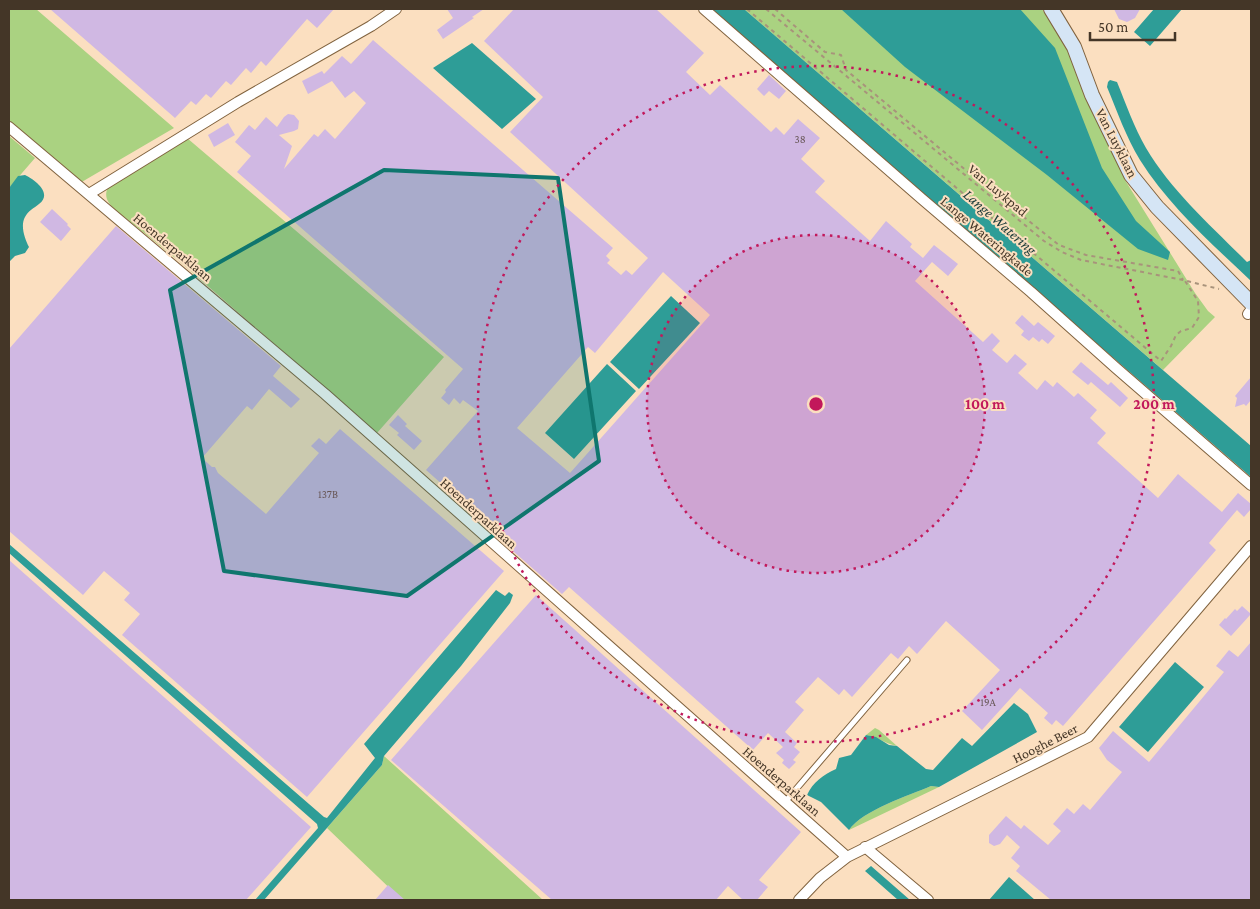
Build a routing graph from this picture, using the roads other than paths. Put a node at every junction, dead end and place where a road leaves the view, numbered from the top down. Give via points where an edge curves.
1 (396, 9) edge
2 (704, 9) edge
3 (1051, 9) edge
4 (9, 127) edge
5 (89, 194) junction
6 (1250, 309) edge
7 (1251, 485) edge
8 (1251, 546) edge
9 (907, 660) dead end
10 (785, 802) junction
11 (865, 847) junction
12 (847, 856) junction
13 (799, 900) edge
14 (928, 900) edge

1 - 5 street
2 - 7 street, Lange Wateringkade
3 - 6 street, Van Luyklaan via 1074,47 1092,95 1131,175
4 - 5 street, Hoenderparklaan
5 - 10 street, Hoenderparklaan via 332,400
8 - 11 street, Hooghe Beer via 1088,738
9 - 10 lane
10 - 12 street, Hoenderparklaan
11 - 12 street, Hooghe Beer
11 - 14 street
12 - 13 street, Hooghe Beer

